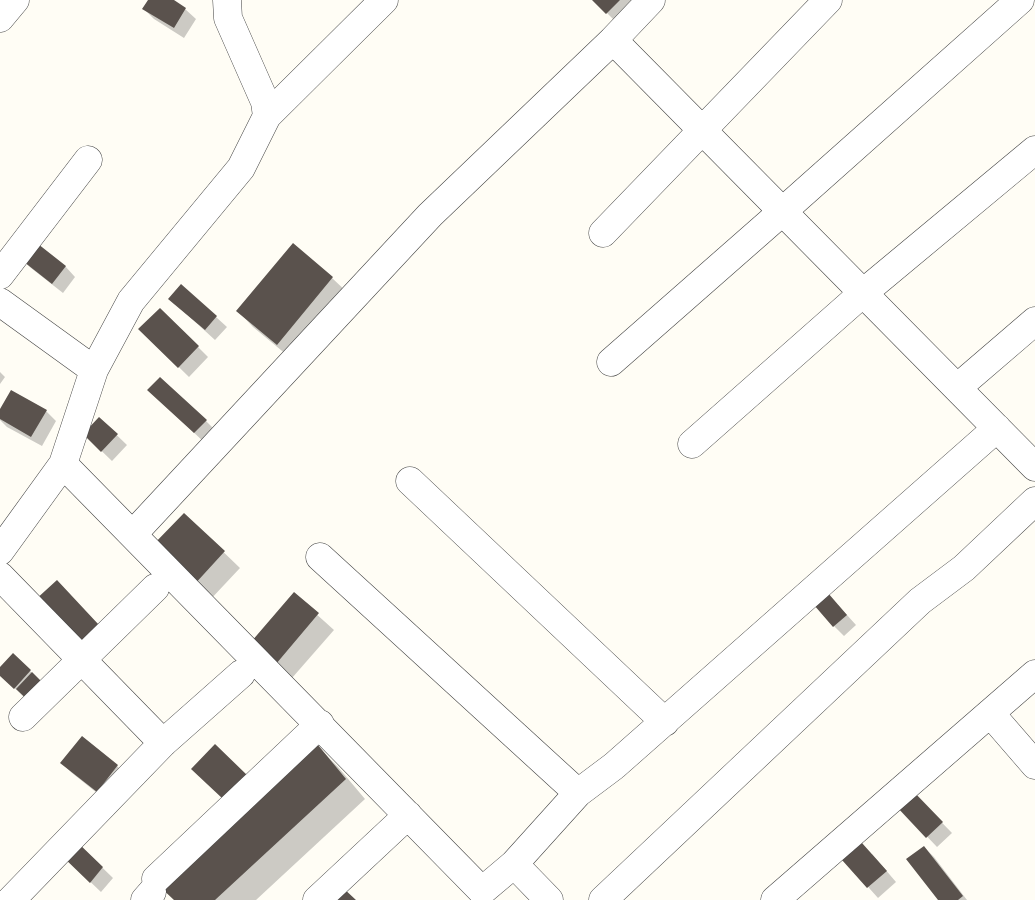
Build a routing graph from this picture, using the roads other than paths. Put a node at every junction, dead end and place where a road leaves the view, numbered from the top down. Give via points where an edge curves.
1 (15, 0) edge
2 (227, 0) edge
3 (384, 0) edge
4 (651, 0) edge
5 (828, 0) edge
6 (1020, 0) edge
7 (0, 18) edge
8 (614, 40) junction
9 (267, 116) junction
10 (702, 130) junction
11 (1035, 150) edge
12 (88, 160) dead end
13 (783, 211) junction
14 (602, 233) dead end
15 (0, 275) edge
16 (863, 293) junction
17 (0, 302) edge
18 (1035, 322) edge
19 (611, 362) dead end
20 (94, 370) junction
21 (957, 388) junction
22 (997, 428) junction
23 (692, 444) dead end
24 (63, 464) junction
25 (1035, 467) edge
26 (410, 481) dead end
27 (1035, 501) edge
28 (133, 534) junction
29 (0, 551) edge
30 (320, 557) dead end
31 (0, 576) edge
32 (155, 588) dead end
33 (82, 659) junction
34 (241, 674) dead end
35 (1035, 674) edge
36 (990, 713) junction
37 (23, 717) dead end
38 (665, 722) junction
39 (320, 724) junction
40 (164, 743) junction
41 (1035, 765) edge
42 (578, 793) junction
43 (408, 815) junction
44 (514, 864) junction
45 (151, 890) edge
46 (478, 896) edge
47 (11, 900) edge
48 (317, 900) edge
49 (549, 900) edge
50 (603, 900) edge
51 (775, 900) edge

1 - 7 street
2 - 9 street via 228,18 265,102
3 - 9 street
4 - 8 street
5 - 10 street
6 - 13 street
8 - 10 street
8 - 28 street via 430,215
9 - 20 street via 241,168 131,301
10 - 13 street
10 - 14 street
11 - 16 street
12 - 15 street
13 - 16 street
13 - 19 street
16 - 21 street
16 - 23 street
17 - 20 street
18 - 21 street
20 - 24 street
21 - 22 street
22 - 25 street
22 - 38 street
24 - 28 street
24 - 29 street
26 - 38 street
27 - 50 street via 964,568 920,601
28 - 39 street
30 - 42 street
31 - 33 street
32 - 33 street
33 - 37 street
33 - 40 street
34 - 40 street
35 - 36 street
36 - 41 street
36 - 51 street
38 - 42 street
39 - 43 street
39 - 45 street
40 - 47 street
42 - 44 street
43 - 46 street
43 - 48 street
44 - 46 street
44 - 49 street

